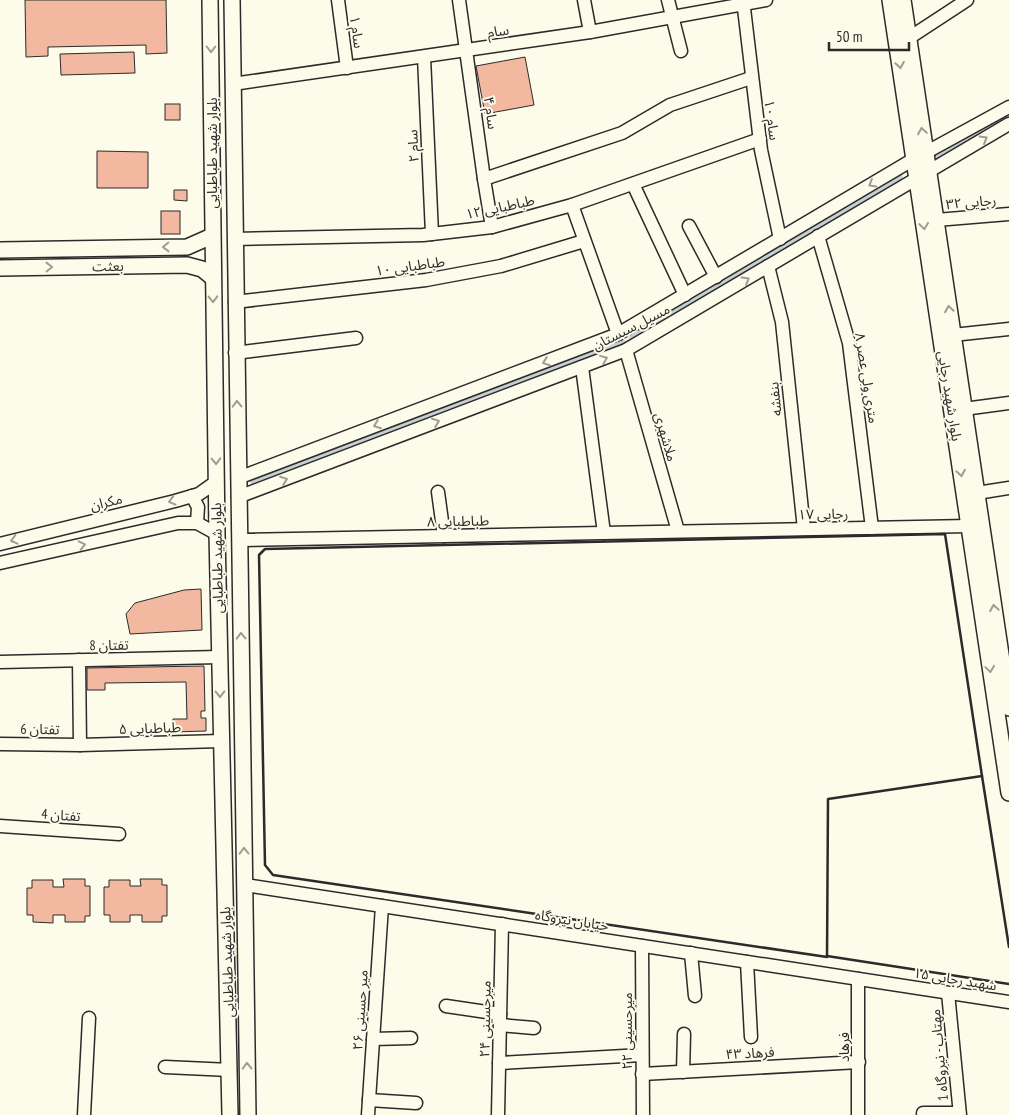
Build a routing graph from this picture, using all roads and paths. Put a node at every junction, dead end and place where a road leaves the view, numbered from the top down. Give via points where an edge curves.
1 (210, 0) edge
2 (232, 0) edge
3 (338, 0) edge
4 (459, 0) edge
5 (584, 0) edge
6 (668, 0) edge
7 (766, 0) edge
8 (890, 0) edge
9 (903, 0) edge
10 (967, 0) edge
11 (743, 2) edge
12 (671, 18) junction
13 (590, 32) junction
14 (908, 38) junction
15 (466, 51) junction
16 (681, 51) dead end
17 (424, 57) junction
18 (347, 68) junction
19 (751, 78) junction
20 (233, 84) junction
21 (1009, 107) edge
22 (1009, 124) edge
23 (760, 139) junction
24 (920, 156) junction
25 (923, 174) junction
26 (484, 180) junction
27 (633, 184) junction
28 (572, 205) junction
29 (1009, 214) edge
30 (936, 220) junction
31 (689, 226) dead end
32 (492, 227) junction
33 (432, 234) junction
34 (212, 236) junction
35 (818, 236) junction
36 (235, 239) junction
37 (780, 239) junction
38 (584, 241) junction
39 (187, 246) junction
40 (0, 250) edge
41 (187, 265) junction
42 (768, 266) junction
43 (0, 268) edge
44 (716, 277) junction
45 (213, 278) junction
46 (685, 295) junction
47 (235, 302) junction
48 (1009, 329) edge
49 (618, 334) junction
50 (953, 334) junction
51 (356, 338) dead end
52 (626, 350) junction
53 (236, 353) junction
54 (214, 355) junction
55 (582, 367) junction
56 (1009, 402) edge
57 (964, 410) junction
58 (238, 478) junction
59 (216, 482) junction
60 (1009, 488) edge
61 (438, 492) dead end
62 (977, 493) junction
63 (192, 496) junction
64 (238, 497) junction
65 (197, 523) junction
66 (969, 526) junction
67 (872, 528) junction
68 (804, 529) junction
69 (678, 532) junction
70 (604, 533) junction
71 (217, 534) junction
72 (444, 536) junction
73 (239, 540) junction
74 (0, 544) edge
75 (0, 563) edge
76 (998, 637) edge
77 (219, 657) junction
78 (79, 660) junction
79 (0, 662) edge
80 (1009, 708) edge
81 (221, 741) junction
82 (0, 744) edge
83 (80, 745) junction
84 (1009, 793) edge
85 (0, 826) edge
86 (119, 834) dead end
87 (245, 885) junction
88 (382, 906) junction
89 (502, 924) junction
90 (642, 946) junction
91 (691, 953) junction
92 (746, 962) junction
93 (858, 979) junction
94 (896, 985) joint
95 (948, 993) junction
96 (695, 996) dead end
97 (1009, 1002) edge
98 (446, 1006) dead end
99 (88, 1018) dead end
100 (500, 1020) junction
101 (534, 1028) dead end
102 (684, 1034) dead end
103 (751, 1037) dead end
104 (410, 1038) dead end
105 (373, 1039) junction
106 (642, 1055) junction
107 (859, 1062) junction
108 (499, 1063) junction
109 (165, 1067) dead end
110 (230, 1070) junction
111 (683, 1072) junction
112 (642, 1074) junction
113 (369, 1100) junction
114 (416, 1103) dead end
115 (923, 1113) dead end
116 (959, 1114) edge
117 (84, 1115) edge
118 (230, 1115) edge
119 (248, 1115) edge
120 (368, 1115) edge
121 (498, 1115) edge
122 (643, 1115) edge
123 (858, 1115) edge

1 -> 34 main road, بلوار شهید طباطبایی
2 - 20 main road, بلوار شهید طباطبایی
3 - 18 street, سام ۱
4 - 15 street, سام ۴
5 - 13 street
6 - 12 street
7 - 11 street, سام
8 -> 24 main road, بلوار شهید رجایی
9 - 14 main road, بلوار شهید رجایی
10 - 14 street
11 - 12 street, سام
11 - 19 street, سام ۱۰
12 - 13 street, سام
12 - 16 street
13 - 15 street, سام
24 -> 14 main road, بلوار شهید رجایی
15 - 17 street, سام
15 - 26 street, سام ۴
17 - 18 street, سام
17 - 33 street, سام ۲
18 - 20 street, سام
19 - 23 street, سام ۱۰
19 - 26 street via 670,105 622,133
20 - 36 main road, بلوار شهید طباطبایی
21 - 24 street, مسیل سیستان
25 -> 22 street, مسیل سیستان
23 - 27 street, طباطبایی ۱۲
23 - 37 street, سام ۱۰
24 - 25 main road, بلوار شهید رجایی
24 -> 37 street, مسیل سیستان
25 - 30 main road, بلوار شهید رجایی
25 - 35 street, مسیل سیستان
25 -> 66 main road, بلوار شهید رجایی
26 - 32 street, سام ۴
27 - 28 street, طباطبایی ۱۲
27 - 46 street
28 - 32 street, طباطبایی ۱۲
28 - 38 street
29 - 30 street, رجایی ۳۲
50 -> 30 main road, بلوار شهید رجایی
31 - 44 street
32 - 33 street, طباطبایی ۱۲
33 - 36 street, طباطبایی ۱۲
34 - 39 main road, بعثت
34 - 45 main road, بلوار شهید طباطبایی
35 - 42 street, مسیل سیستان
35 - 67 street, ۸ متری ولی عصر via 849,343
36 - 47 main road, بلوار شهید طباطبایی
37 - 44 street, مسیل سیستان
38 - 47 street, طباطبایی ۱۰ via 500,266 426,280
38 - 49 street
39 -> 40 main road, بعثت
39 - 41 main road
43 -> 41 main road, بعثت
41 - 45 main road, بعثت via 202,269
52 -> 42 street, مسیل سیستان
42 - 68 street, بنفشه via 782,322
44 - 46 street, مسیل سیستان
45 -> 54 main road, بلوار شهید طباطبایی
46 - 49 street, مسیل سیستان
47 - 53 main road, بلوار شهید طباطبایی
48 - 50 street
49 -> 58 street, مسیل سیستان
50 - 57 main road, بلوار شهید رجایی
51 - 53 street
55 -> 52 street, مسیل سیستان
52 - 69 street, ملاشهری
53 - 54 main road
58 -> 53 main road, بلوار شهید طباطبایی
54 -> 59 main road, بلوار شهید طباطبایی
64 -> 55 street, مسیل سیستان
55 - 70 street
56 - 57 street
57 - 62 main road, بلوار شهید رجایی
58 - 64 main road, بلوار شهید طباطبایی
59 - 63 street, مکران
59 - 71 main road, بلوار شهید طباطبایی
60 - 62 street
61 - 72 street
76 -> 62 main road, بلوار شهید رجایی
63 - 65 street via 198,507
63 -> 74 street, مکران
64 - 73 main road, بلوار شهید طباطبایی
65 - 71 street
75 -> 65 street via 178,523
66 - 67 street, رجایی ۱۷
66 - 76 main road, بلوار شهید رجایی
67 - 68 street, رجایی ۱۷
68 - 69 street, رجایی ۱۷
69 - 70 street, طباطبایی ۸
70 - 72 street, طباطبایی ۸
71 - 77 main road, بلوار شهید طباطبایی
72 - 73 street, طباطبایی ۸
87 -> 73 main road, بلوار شهید طباطبایی
76 - 80 main road, بلوار شهید رجایی
76 -> 84 main road, بلوار شهید رجایی
77 - 78 street, تفتان 8
77 -> 81 main road, بلوار شهید طباطبایی
78 - 79 street, تفتان 8
78 - 83 street
81 - 83 street, طباطبایی ۵
81 - 110 main road, بلوار شهید طباطبایی
82 - 83 street, تفتان 6
85 - 86 street, تفتان 4
87 - 88 street, خیابان نیروگاه
119 -> 87 main road, بلوار شهید طباطبایی
88 - 89 street, خیابان نیروگاه
88 - 105 street, میر حسینی ۲۶
89 - 90 street, خیابان نیروگاه
89 - 100 street, میرحسینی ۲۴
90 - 91 street, خیابان نیروگاه
90 - 106 street, میرحسینی ۲۲
91 - 92 street, خیابان نیروگاه
91 - 96 street
92 - 93 street, خیابان نیروگاه
92 - 103 street
93 - 94 street, خیابان نیروگاه
93 - 107 street, فرهاد
94 - 95 street, شهید رجایی ۱۵
95 - 97 street, شهید رجایی ۱۵
95 - 116 street, مهتاب - نیروگاه 1
98 - 100 street
99 - 117 street
100 - 101 street
100 - 108 street, میرحسینی ۲۴
102 - 111 street
104 - 105 street
105 - 113 street, میر حسینی ۲۶
106 - 108 street
106 - 112 street, میرحسینی ۲۲
107 - 111 street, فرهاد ۴۳
107 - 123 street, فرهاد
108 - 121 street, میرحسینی ۲۴
109 - 110 street
110 - 118 main road, بلوار شهید طباطبایی
111 - 112 street, فرهاد ۴۳
112 - 122 street, میرحسینی ۲۲
113 - 114 street
113 - 120 street, میر حسینی ۲۶
115 - 116 street

